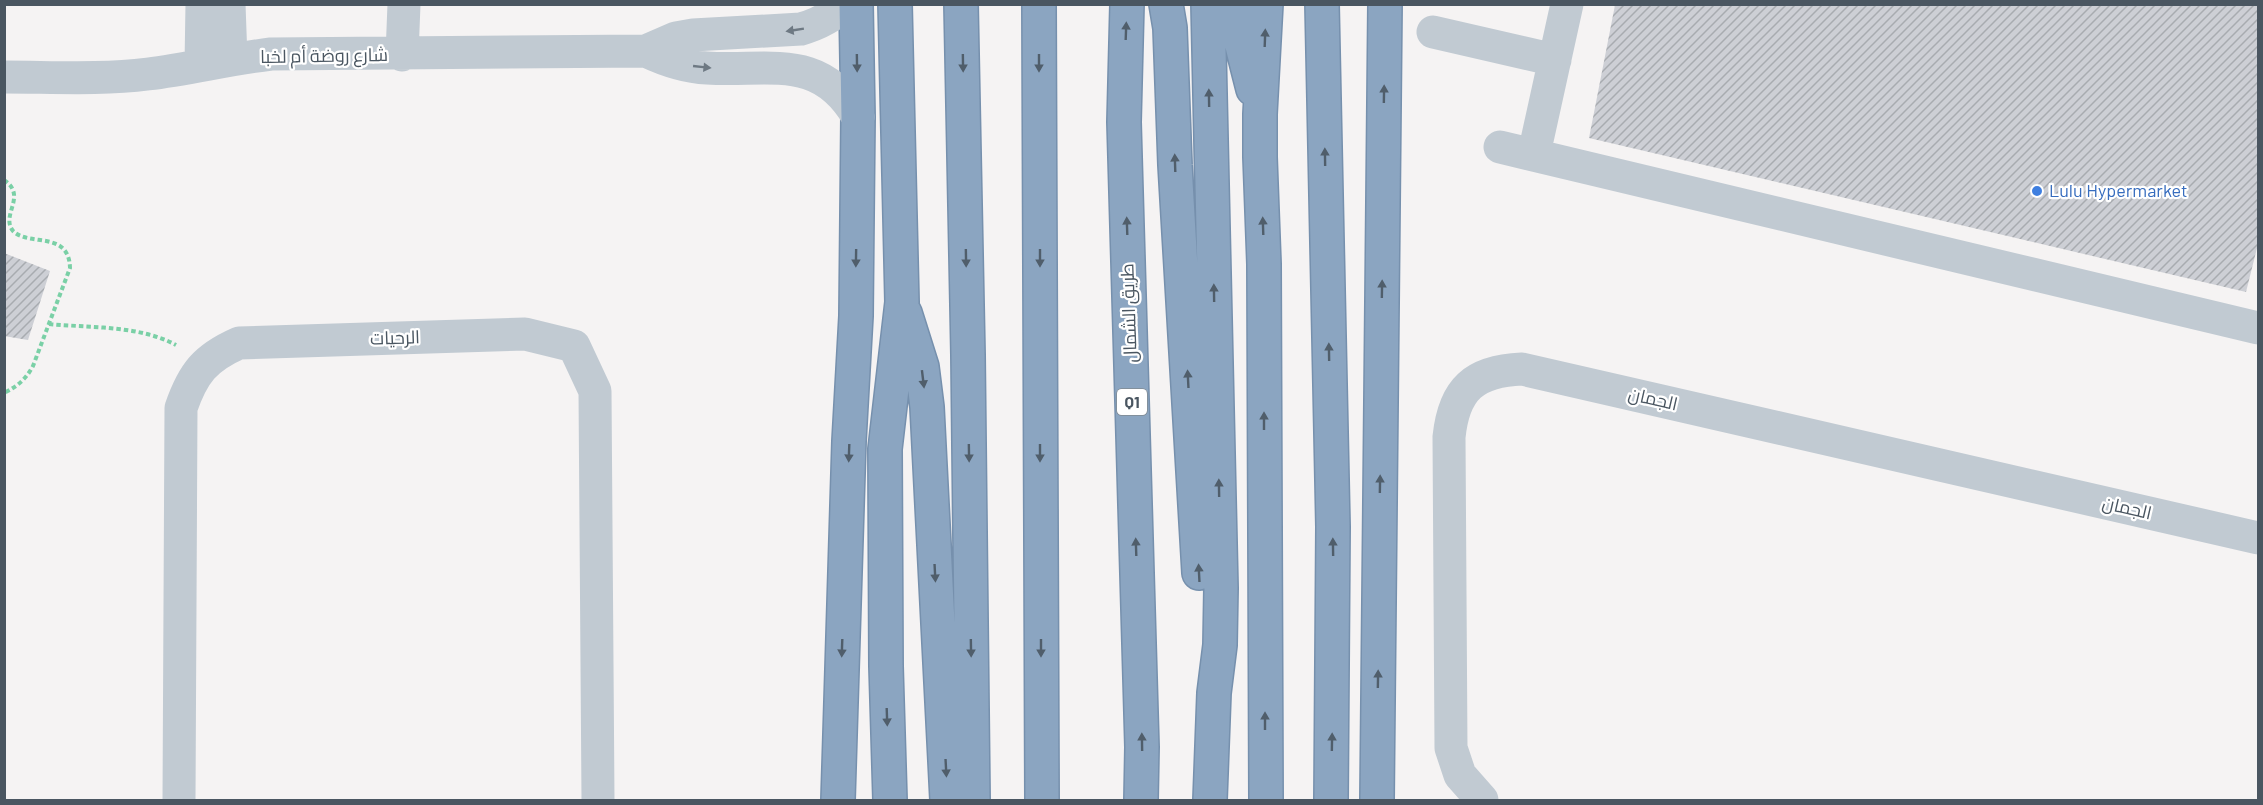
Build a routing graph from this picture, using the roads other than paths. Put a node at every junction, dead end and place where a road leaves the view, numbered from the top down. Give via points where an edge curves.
1 (202, 4) edge
2 (228, 4) edge
3 (404, 4) edge
4 (846, 4) edge
5 (856, 4) edge
6 (896, 4) edge
7 (961, 4) edge
8 (1039, 4) edge
9 (1127, 4) edge
10 (1166, 4) edge
11 (1208, 4) edge
12 (1235, 4) edge
13 (1266, 4) edge
14 (1322, 4) edge
15 (1385, 4) edge
16 (1567, 4) edge
17 (1433, 32) dead end
18 (646, 51) junction
19 (402, 55) junction
20 (1555, 60) junction
21 (216, 61) junction
22 (4, 77) edge
23 (1260, 114) junction
24 (858, 117) junction
25 (1500, 147) dead end
26 (1534, 154) junction
27 (902, 302) junction
28 (2259, 328) edge
29 (2259, 538) edge
30 (1214, 693) junction
31 (179, 801) edge
32 (598, 801) edge
33 (838, 801) edge
34 (890, 801) edge
35 (947, 801) edge
36 (973, 801) edge
37 (1042, 801) edge
38 (1141, 801) edge
39 (1210, 801) edge
40 (1266, 801) edge
41 (1331, 801) edge
42 (1377, 801) edge
43 (1482, 801) edge

1 - 21 street
2 - 21 street
3 - 19 street
4 -> 18 street, شارع روضة أم لخبا via 825,20 801,29 693,35
5 -> 24 highway
6 - 27 highway
7 -> 36 highway
8 -> 37 highway
38 -> 9 highway, طريق الشمال / Q1 via 1124,122
30 -> 10 highway via 1200,621
30 -> 11 highway via 1221,588
12 - 23 highway
23 -> 13 highway
41 -> 14 highway via 1333,563
42 -> 15 highway
16 - 20 street
17 - 20 street
18 - 19 street, شارع روضة أم لخبا
18 -> 24 street, شارع روضة أم لخبا via 699,68 801,71 835,87 849,100
19 - 21 street, شارع روضة أم لخبا via 271,54
20 - 26 street
21 - 22 street, شارع روضة أم لخبا via 148,74
40 -> 23 highway
24 -> 33 highway via 856,316
25 - 26 street
26 - 28 street
27 -> 34 highway via 885,449
27 -> 35 highway via 922,367 927,407
29 - 43 street, الجمان via 1522,369 1499,370 1478,379 1461,394 1451,414 1449,437 1451,748 1460,775
30 - 39 highway
31 - 32 street, الرحيات via 181,408 189,386 204,364 239,344 525,334 574,346 595,391

